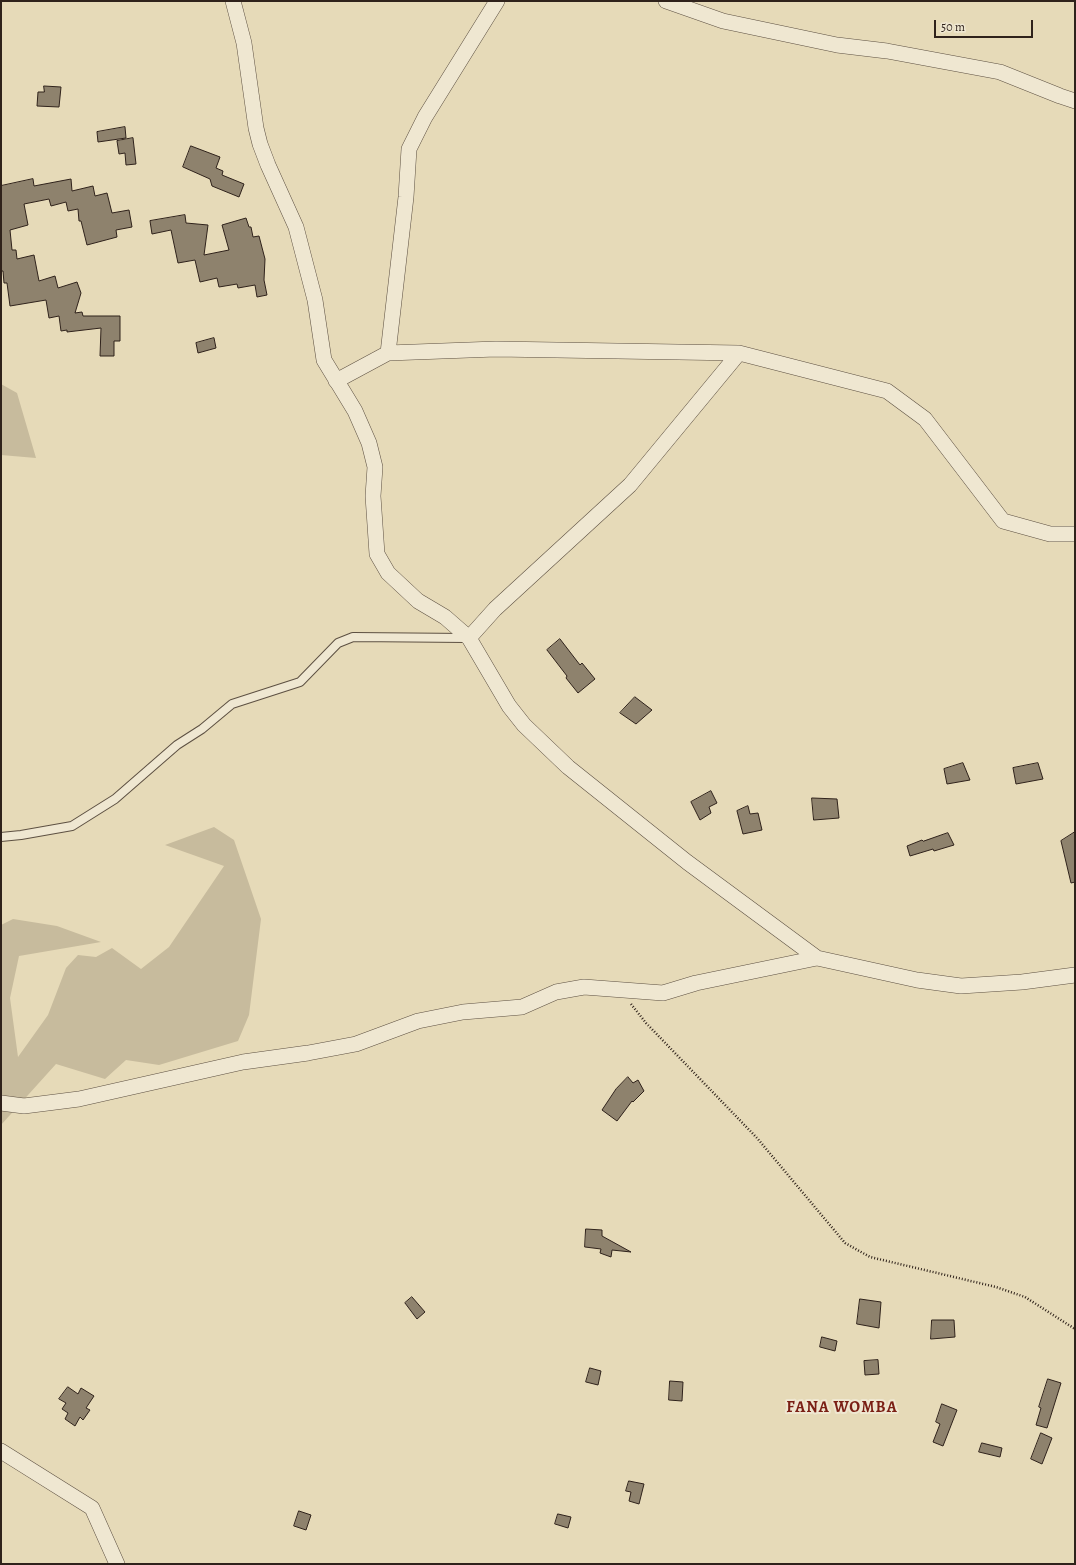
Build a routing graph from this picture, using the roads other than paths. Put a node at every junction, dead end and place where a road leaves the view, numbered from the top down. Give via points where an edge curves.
1 (233, 1) edge
2 (497, 1) edge
3 (666, 1) edge
4 (1075, 101) edge
5 (388, 353) junction
6 (739, 353) junction
7 (336, 381) junction
8 (1075, 534) edge
9 (469, 638) junction
10 (1, 837) edge
11 (817, 958) junction
12 (1075, 975) edge
13 (1, 1103) edge
14 (1, 1451) edge
15 (117, 1564) edge

1 - 7 street via 244,43 260,144 296,227 315,300 324,360
2 - 5 street via 425,117 410,149
3 - 4 street via 723,21 830,44 888,51 1000,72
5 - 6 street via 496,350
5 - 7 street
6 - 8 street via 887,391 925,419 1003,521 1050,534
6 - 9 street via 630,485 495,609
7 - 9 street via 355,411 369,443 375,467 373,496 378,554 388,573 418,601 445,617
9 - 10 lane via 353,637 338,643 300,682 232,704 202,729 177,745 114,800 72,826
9 - 11 street via 509,706 524,725 568,767 687,862
11 - 12 street via 917,980 961,986
11 - 13 street via 696,983 663,993 584,987 556,992 522,1006 463,1012 418,1021 356,1044 243,1062 80,1099 24,1106
14 - 15 street via 92,1508

